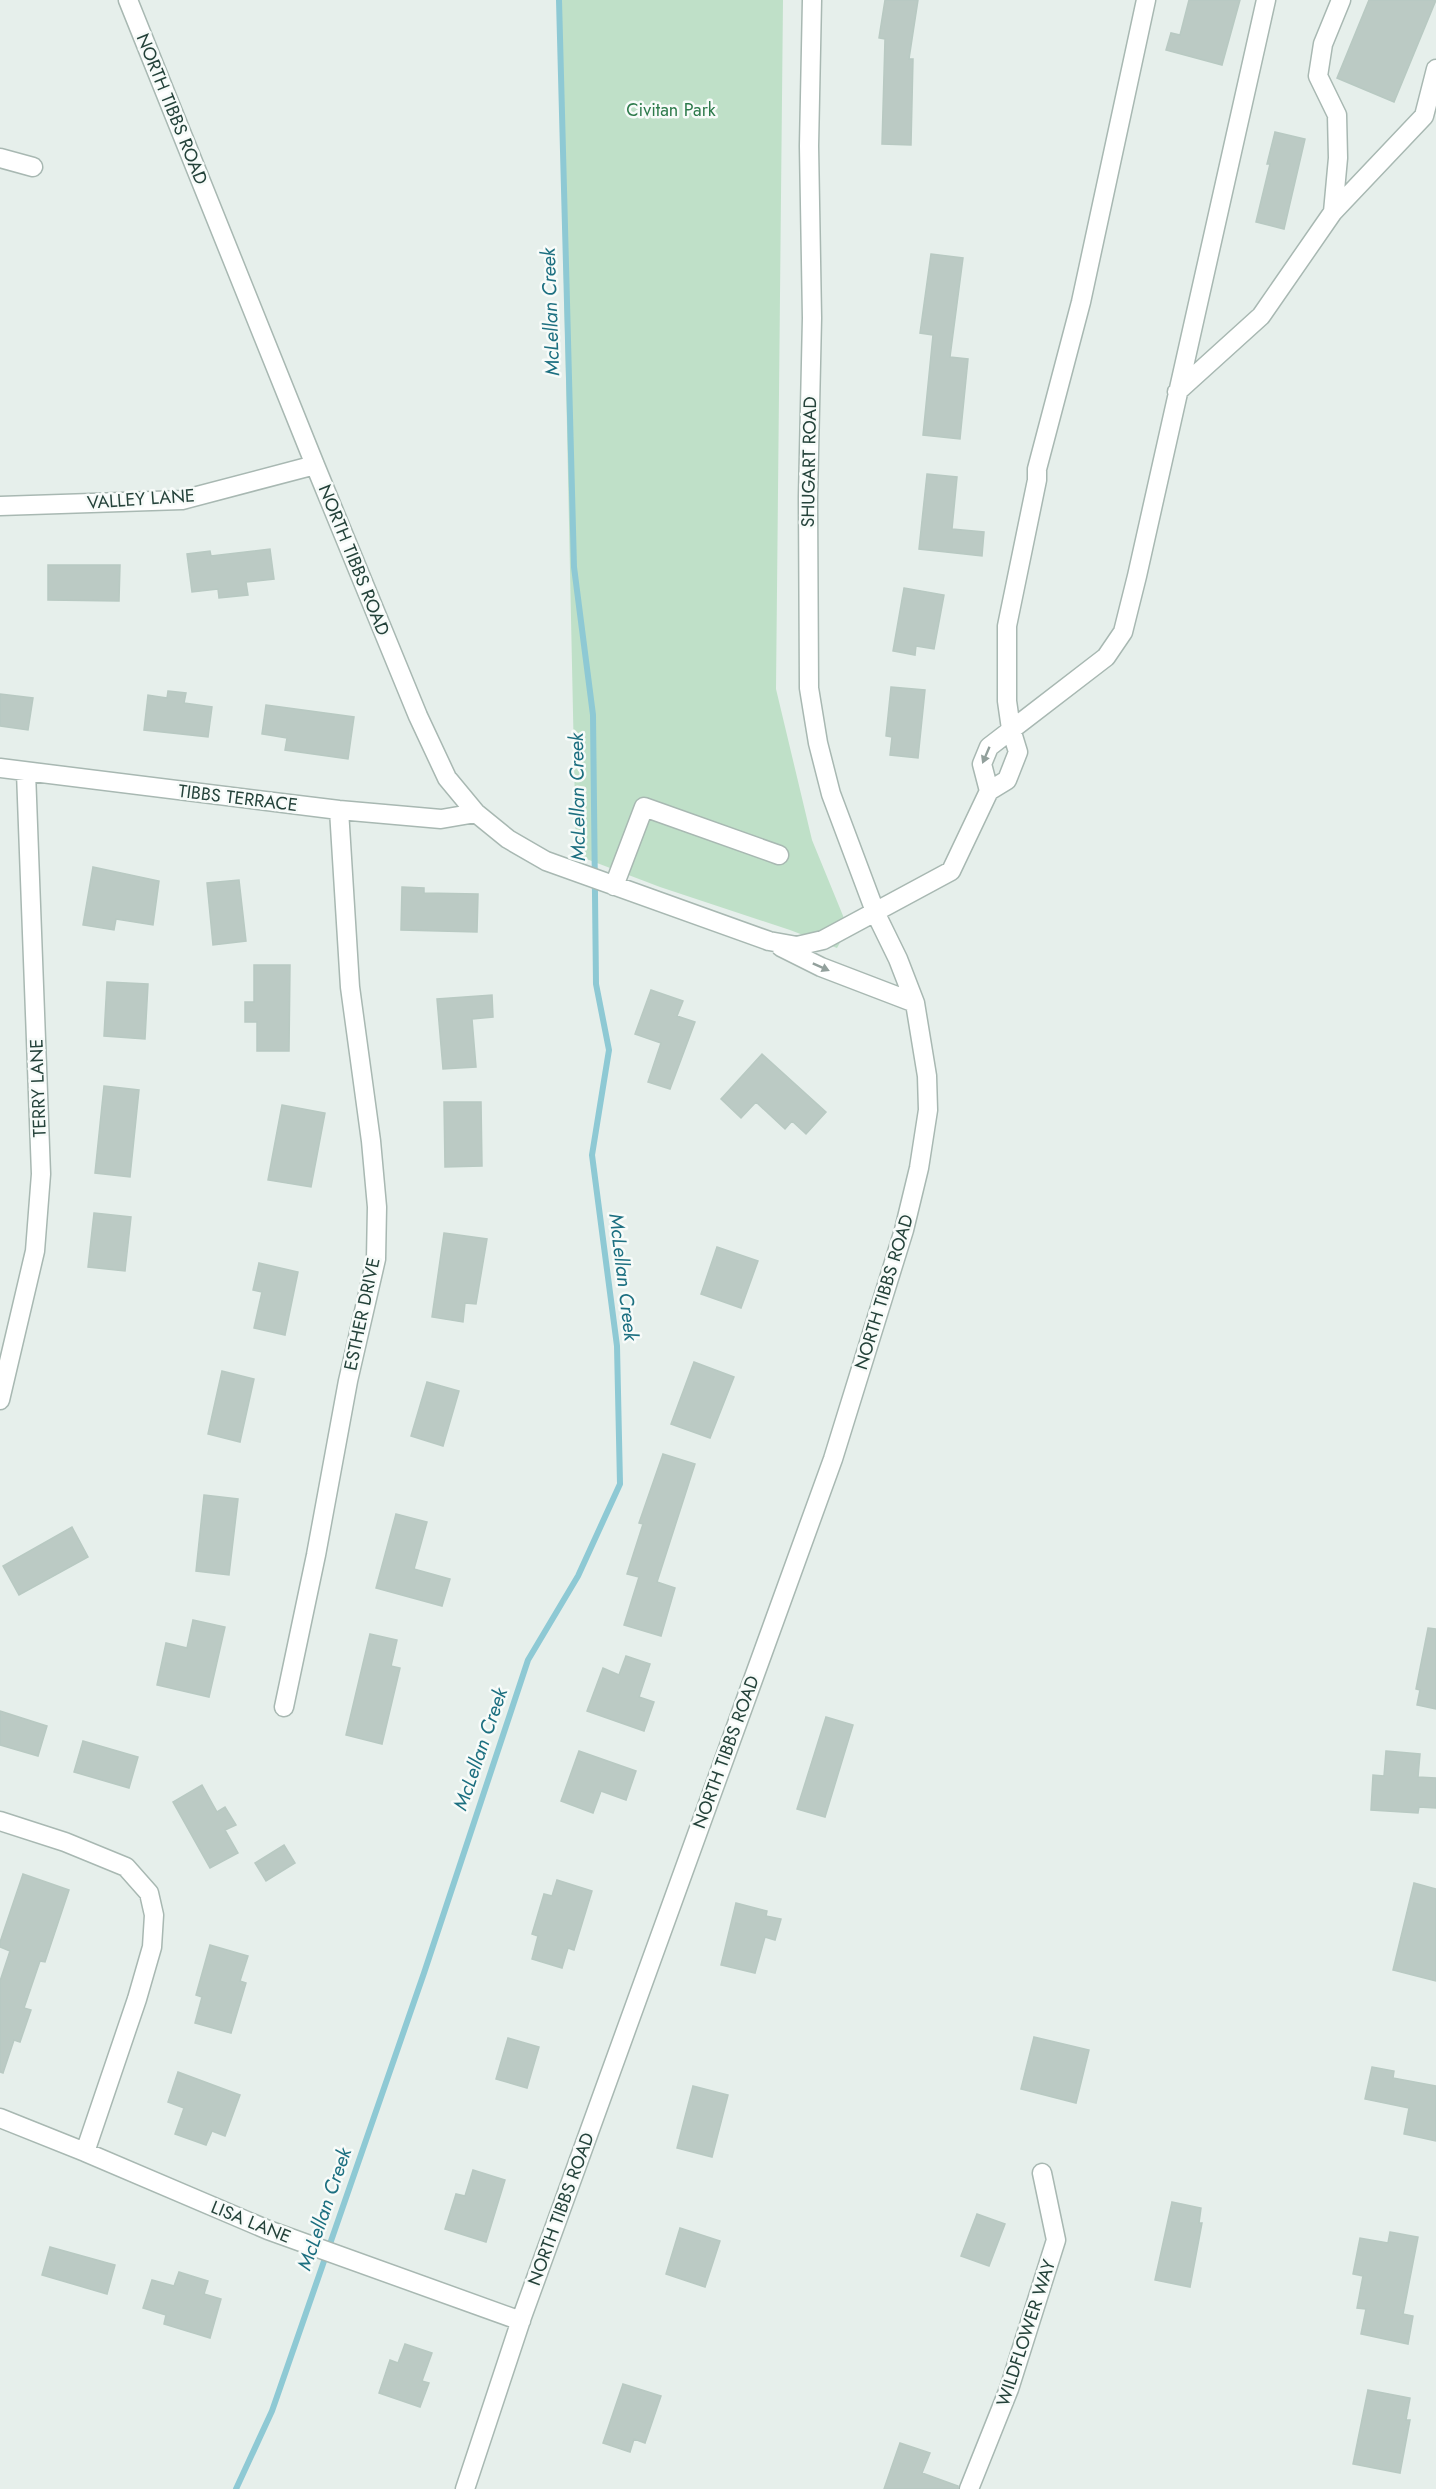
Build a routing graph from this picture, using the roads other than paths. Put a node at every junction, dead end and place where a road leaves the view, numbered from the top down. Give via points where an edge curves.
1 (128, 0) edge
2 (812, 0) edge
3 (1146, 0) edge
4 (1266, 0) edge
5 (1341, 0) edge
6 (1436, 69) edge
7 (0, 158) edge
8 (33, 167) dead end
9 (1333, 212) junction
10 (1177, 392) junction
11 (315, 465) junction
12 (0, 506) edge
13 (1011, 729) junction
14 (0, 768) edge
15 (26, 772) junction
16 (989, 791) junction
17 (339, 810) junction
18 (476, 813) junction
19 (779, 855) dead end
20 (611, 885) junction
21 (876, 914) junction
22 (769, 941) junction
23 (915, 1003) junction
24 (0, 1400) edge
25 (284, 1707) dead end
26 (0, 1821) edge
27 (0, 2118) edge
28 (85, 2152) junction
29 (1042, 2173) dead end
30 (521, 2320) junction
31 (465, 2489) edge
32 (969, 2489) edge

1 - 11 street, NORTH TIBBS ROAD
2 - 21 street, SHUGART ROAD via 809,688 831,794
3 - 13 street via 1081,302 1037,469 1007,626
4 - 10 street
5 - 9 street via 1323,44 1318,76 1337,115
6 - 9 street via 1424,116
7 - 8 street
9 - 10 street via 1261,316
10 - 13 street via 1123,632 1106,657
11 - 12 street, VALLEY LANE via 182,500
11 - 18 street, NORTH TIBBS ROAD via 447,778
13 -> 16 street via 989,747 982,764
13 - 16 street via 1018,752 1007,780
14 - 15 street, TIBBS TERRACE
15 - 17 street, TIBBS TERRACE
15 - 24 street, TERRY LANE via 41,1173 34,1251
16 - 21 street via 951,871
17 - 18 street, TIBBS TERRACE via 441,819
17 - 25 street, ESTHER DRIVE via 350,987 374,1174 376,1259
18 - 20 street, NORTH TIBBS ROAD via 508,839 546,861
19 - 20 street via 644,807
20 - 22 street, NORTH TIBBS ROAD
21 - 22 street, NORTH TIBBS ROAD via 823,940 797,946
21 - 23 street, NORTH TIBBS ROAD
22 -> 23 street, NORTH TIBBS ROAD via 821,967
23 - 30 street, NORTH TIBBS ROAD via 927,1076 928,1110 904,1230 832,1458
26 - 28 street via 126,1867 149,1893 152,1947
27 - 28 street, LISA LANE
28 - 30 street, LISA LANE via 268,2230
29 - 32 street, WILDFLOWER WAY via 1056,2240 1009,2389
30 - 31 street, NORTH TIBBS ROAD

